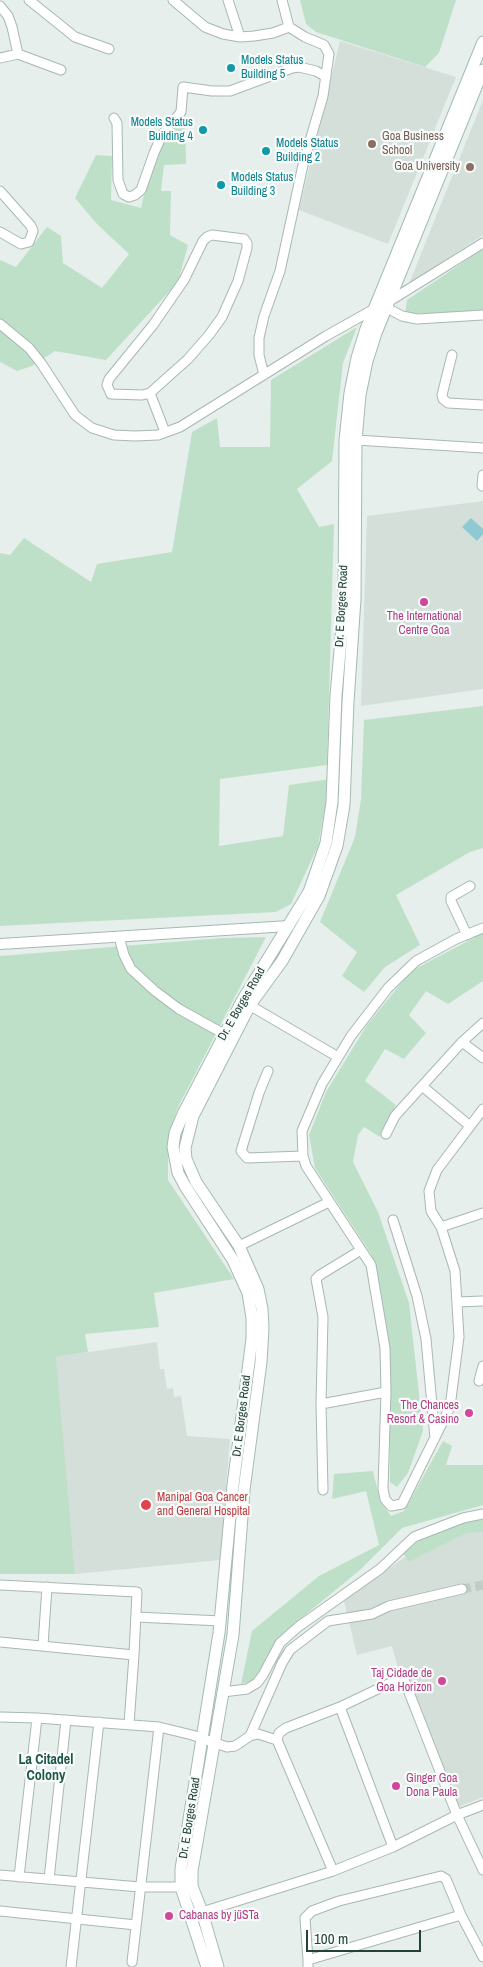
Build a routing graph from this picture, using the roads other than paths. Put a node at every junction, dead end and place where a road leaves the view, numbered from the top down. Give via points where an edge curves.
1 (3, 0) edge
2 (29, 0) edge
3 (173, 0) edge
4 (228, 0) edge
5 (282, 0) edge
6 (0, 6) edge
7 (289, 27) junction
8 (240, 37) junction
9 (483, 42) edge
10 (109, 48) dead end
11 (18, 54) junction
12 (0, 58) edge
13 (61, 70) dead end
14 (483, 70) edge
15 (326, 77) junction
16 (114, 118) dead end
17 (0, 191) edge
18 (0, 232) edge
19 (483, 243) edge
20 (384, 306) junction
21 (483, 315) edge
22 (0, 324) edge
23 (452, 355) dead end
24 (264, 375) junction
25 (150, 392) junction
26 (483, 405) edge
27 (165, 432) junction
28 (356, 440) junction
29 (483, 448) edge
30 (483, 475) edge
31 (482, 486) dead end
32 (470, 886) dead end
33 (289, 926) junction
34 (483, 928) edge
35 (467, 935) junction
36 (119, 937) junction
37 (0, 944) edge
38 (246, 1003) junction
39 (483, 1023) edge
40 (224, 1034) junction
41 (462, 1042) junction
42 (338, 1057) junction
43 (483, 1058) edge
44 (268, 1071) dead end
45 (422, 1086) junction
46 (483, 1109) edge
47 (470, 1126) junction
48 (386, 1134) dead end
49 (303, 1156) junction
50 (328, 1202) junction
51 (483, 1213) edge
52 (393, 1220) dead end
53 (440, 1227) junction
54 (239, 1246) junction
55 (360, 1250) junction
56 (483, 1301) edge
57 (457, 1302) junction
58 (483, 1366) edge
59 (479, 1381) dead end
60 (386, 1392) junction
61 (321, 1404) junction
62 (434, 1438) junction
63 (322, 1490) dead end
64 (483, 1514) edge
65 (0, 1585) edge
66 (47, 1587) junction
67 (462, 1589) tunnel mouth
68 (136, 1617) junction
69 (221, 1621) junction
70 (0, 1642) edge
71 (42, 1645) junction
72 (134, 1655) junction
73 (224, 1692) junction
74 (340, 1706) junction
75 (0, 1717) edge
76 (37, 1718) junction
77 (66, 1720) junction
78 (99, 1722) junction
79 (128, 1724) junction
80 (159, 1727) junction
81 (250, 1736) junction
82 (202, 1740) junction
83 (277, 1740) junction
84 (216, 1742) junction
85 (483, 1805) edge
86 (457, 1815) junction
87 (393, 1847) junction
88 (483, 1870) edge
89 (333, 1871) junction
90 (0, 1875) edge
91 (19, 1877) junction
92 (49, 1880) junction
93 (80, 1882) junction
94 (140, 1887) junction
95 (181, 1887) junction
96 (0, 1911) edge
97 (202, 1912) junction
98 (461, 1915) junction
99 (76, 1919) junction
100 (136, 1925) junction
101 (483, 1957) edge
102 (132, 1962) dead end
103 (308, 1964) edge
104 (71, 1967) edge
105 (206, 1967) edge
106 (218, 1967) edge

1 - 6 street
2 - 10 street via 75,37
3 - 8 street via 205,27
4 - 8 street
5 - 7 street
6 - 11 street via 8,16
7 - 8 street via 273,33
7 - 15 street via 324,45 329,54
9 - 20 main road, Dr. E Borges Road
11 - 12 street
11 - 13 street
14 - 20 main road, Dr. E Borges Road
15 - 16 street via 299,67 230,91 182,87 181,112 162,136 141,190 129,197 123,194 118,180 117,123
15 - 24 street via 280,271 259,338
17 - 18 street via 33,231 29,242 21,244
19 - 20 street
20 - 21 street via 402,316 417,319
20 - 24 street via 326,336
20 - 28 main road, Dr. E Borges Road via 360,394
20 - 33 main road, Dr. E Borges Road via 357,358 350,393 345,440 344,607 336,696 332,802 326,843 309,892
22 - 27 street via 29,348 75,415 92,428 114,435 158,435
23 - 26 street via 443,399 448,403
24 - 27 street via 180,427
25 - 25 street via 118,396 111,394 107,386 187,276 203,241 212,235 244,239 247,248 238,282 222,317 188,359
25 - 27 street
28 - 29 street
28 - 38 main road, Dr. E Borges Road via 355,599 344,805 337,846 319,896 282,961
30 - 31 street
32 - 35 street via 451,901
33 - 36 street
33 - 38 main road, Dr. E Borges Road
34 - 35 street
35 - 42 street via 409,967 372,1006
36 - 37 street
36 - 40 street via 131,969 179,1009
38 - 40 main road, Dr. E Borges Road
38 - 42 street
38 - 54 main road, Dr. E Borges Road via 193,1116 185,1148 196,1182
39 - 41 street
40 - 69 main road, Dr. E Borges Road via 184,1112 173,1147 178,1173 185,1186 234,1260 248,1293 252,1318
41 - 43 street
41 - 45 street
42 - 49 street via 322,1084 302,1131
44 - 49 street via 241,1151 247,1158
45 - 47 street
45 - 48 street via 395,1116
46 - 47 street
47 - 53 street via 437,1170 429,1191 431,1211
49 - 50 street
50 - 54 street
50 - 55 street
51 - 53 street
52 - 62 street via 417,1296 426,1339
53 - 57 street via 455,1271
54 - 73 main road, Dr. E Borges Road via 258,1289 263,1328
55 - 60 street via 371,1265 385,1348
55 - 61 street via 316,1279 323,1317
56 - 57 street
57 - 62 street via 459,1337 450,1407
58 - 59 street
60 - 61 street
60 - 62 street via 383,1489 384,1499 391,1506 402,1504
61 - 63 street
64 - 73 street via 463,1518 414,1537 380,1569 280,1643 257,1684 247,1689
65 - 66 street
66 - 68 street via 137,1592
66 - 71 street
67 - 81 street via 389,1606 372,1614 328,1621 290,1650
68 - 69 street
68 - 72 street
69 - 82 main road, Dr. E Borges Road
70 - 71 street
71 - 72 street
72 - 79 street
73 - 84 main road, Dr. E Borges Road
74 - 83 street via 286,1728 279,1733
74 - 86 street via 403,1677
74 - 87 street
75 - 76 street
76 - 77 street
76 - 91 street
77 - 78 street
77 - 92 street
78 - 79 street
78 - 93 street
79 - 80 street
80 - 82 street
80 - 94 street
81 - 83 street via 258,1734
81 - 84 street via 235,1746 227,1747
82 - 84 street
82 - 95 main road, Dr. E Borges Road via 181,1869
83 - 89 street
84 - 97 main road, Dr. E Borges Road via 192,1871 192,1886
85 - 86 street
86 - 87 street
86 - 88 street
87 - 89 street
89 - 97 street
90 - 91 street
91 - 92 street
92 - 93 street
93 - 94 street
93 - 99 street
94 - 95 street
94 - 100 street
95 - 105 main road, Dr. E Borges Road
96 - 99 street
97 - 106 main road, Dr. E Borges Road
98 - 101 street
98 - 103 street
98 - 103 street via 446,1879 441,1876 339,1901 312,1911 305,1918
99 - 100 street
99 - 104 street
100 - 102 street

